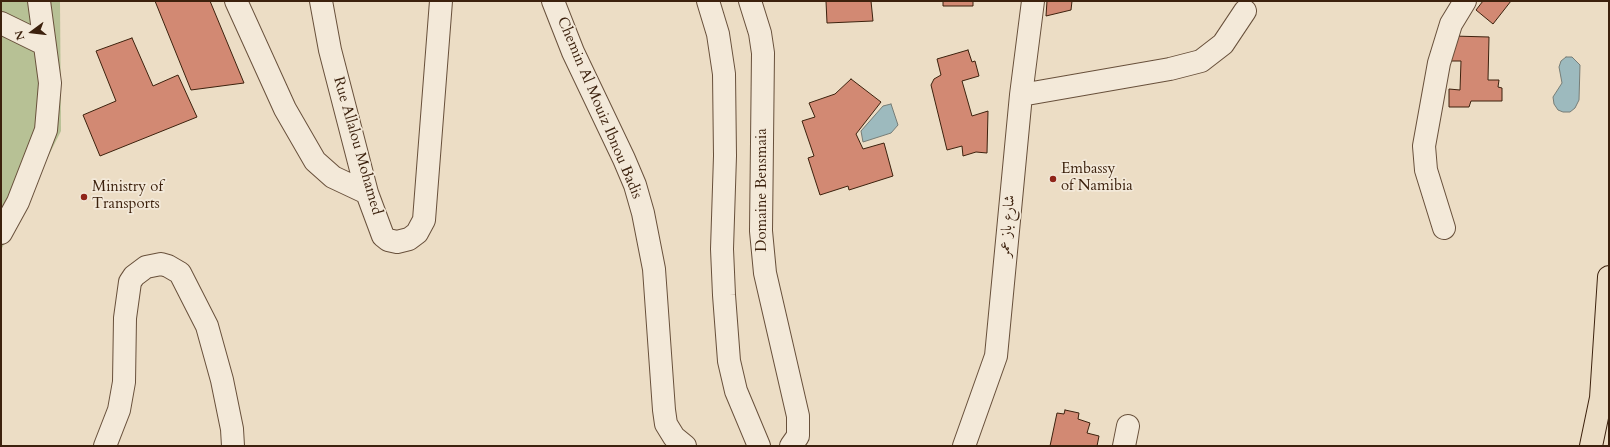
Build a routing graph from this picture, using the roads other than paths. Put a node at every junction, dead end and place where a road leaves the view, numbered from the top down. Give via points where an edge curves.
1 (39, 1) edge
2 (236, 1) edge
3 (321, 1) edge
4 (441, 1) edge
5 (553, 1) edge
6 (708, 1) edge
7 (750, 1) edge
8 (1033, 1) edge
9 (1465, 1) edge
10 (1245, 11) dead end
11 (1, 23) edge
12 (44, 44) junction
13 (1021, 95) junction
14 (367, 193) junction
15 (1444, 228) dead end
16 (1, 233) edge
17 (1609, 277) edge
18 (1605, 395) edge
19 (105, 446) edge
20 (233, 446) edge
21 (685, 446) edge
22 (759, 446) edge
23 (791, 446) edge
24 (964, 446) edge
25 (1591, 446) edge

1 - 12 street
2 - 14 street via 285,108 315,161 333,177
3 - 14 street, Rue Allalou Mohamed via 330,50
4 - 14 street, Rue Allalou Mohamed via 424,220 417,233 410,239 397,242 388,240 384,236
5 - 21 street, Chemin Al Mouiz Ibnou Badis via 573,52 626,166 643,213 654,269 666,424 674,437
6 - 22 street via 718,34 724,74 722,249 729,360 736,391
7 - 23 street, Domaine Bensmaia via 763,53 761,231 765,273 798,416 798,436
8 - 13 street, شارع باز عمر
9 - 15 street via 1451,24 1440,63 1424,146 1426,170
10 - 13 street via 1223,44 1201,61 1170,69
11 - 12 street
12 - 16 street via 50,83 46,130 18,202
13 - 24 street, شارع باز عمر via 996,356
17 - 18 main road
18 - 25 main road
19 - 20 street via 119,410 124,382 125,318 130,282 146,267 161,264 180,273 207,326 222,380

